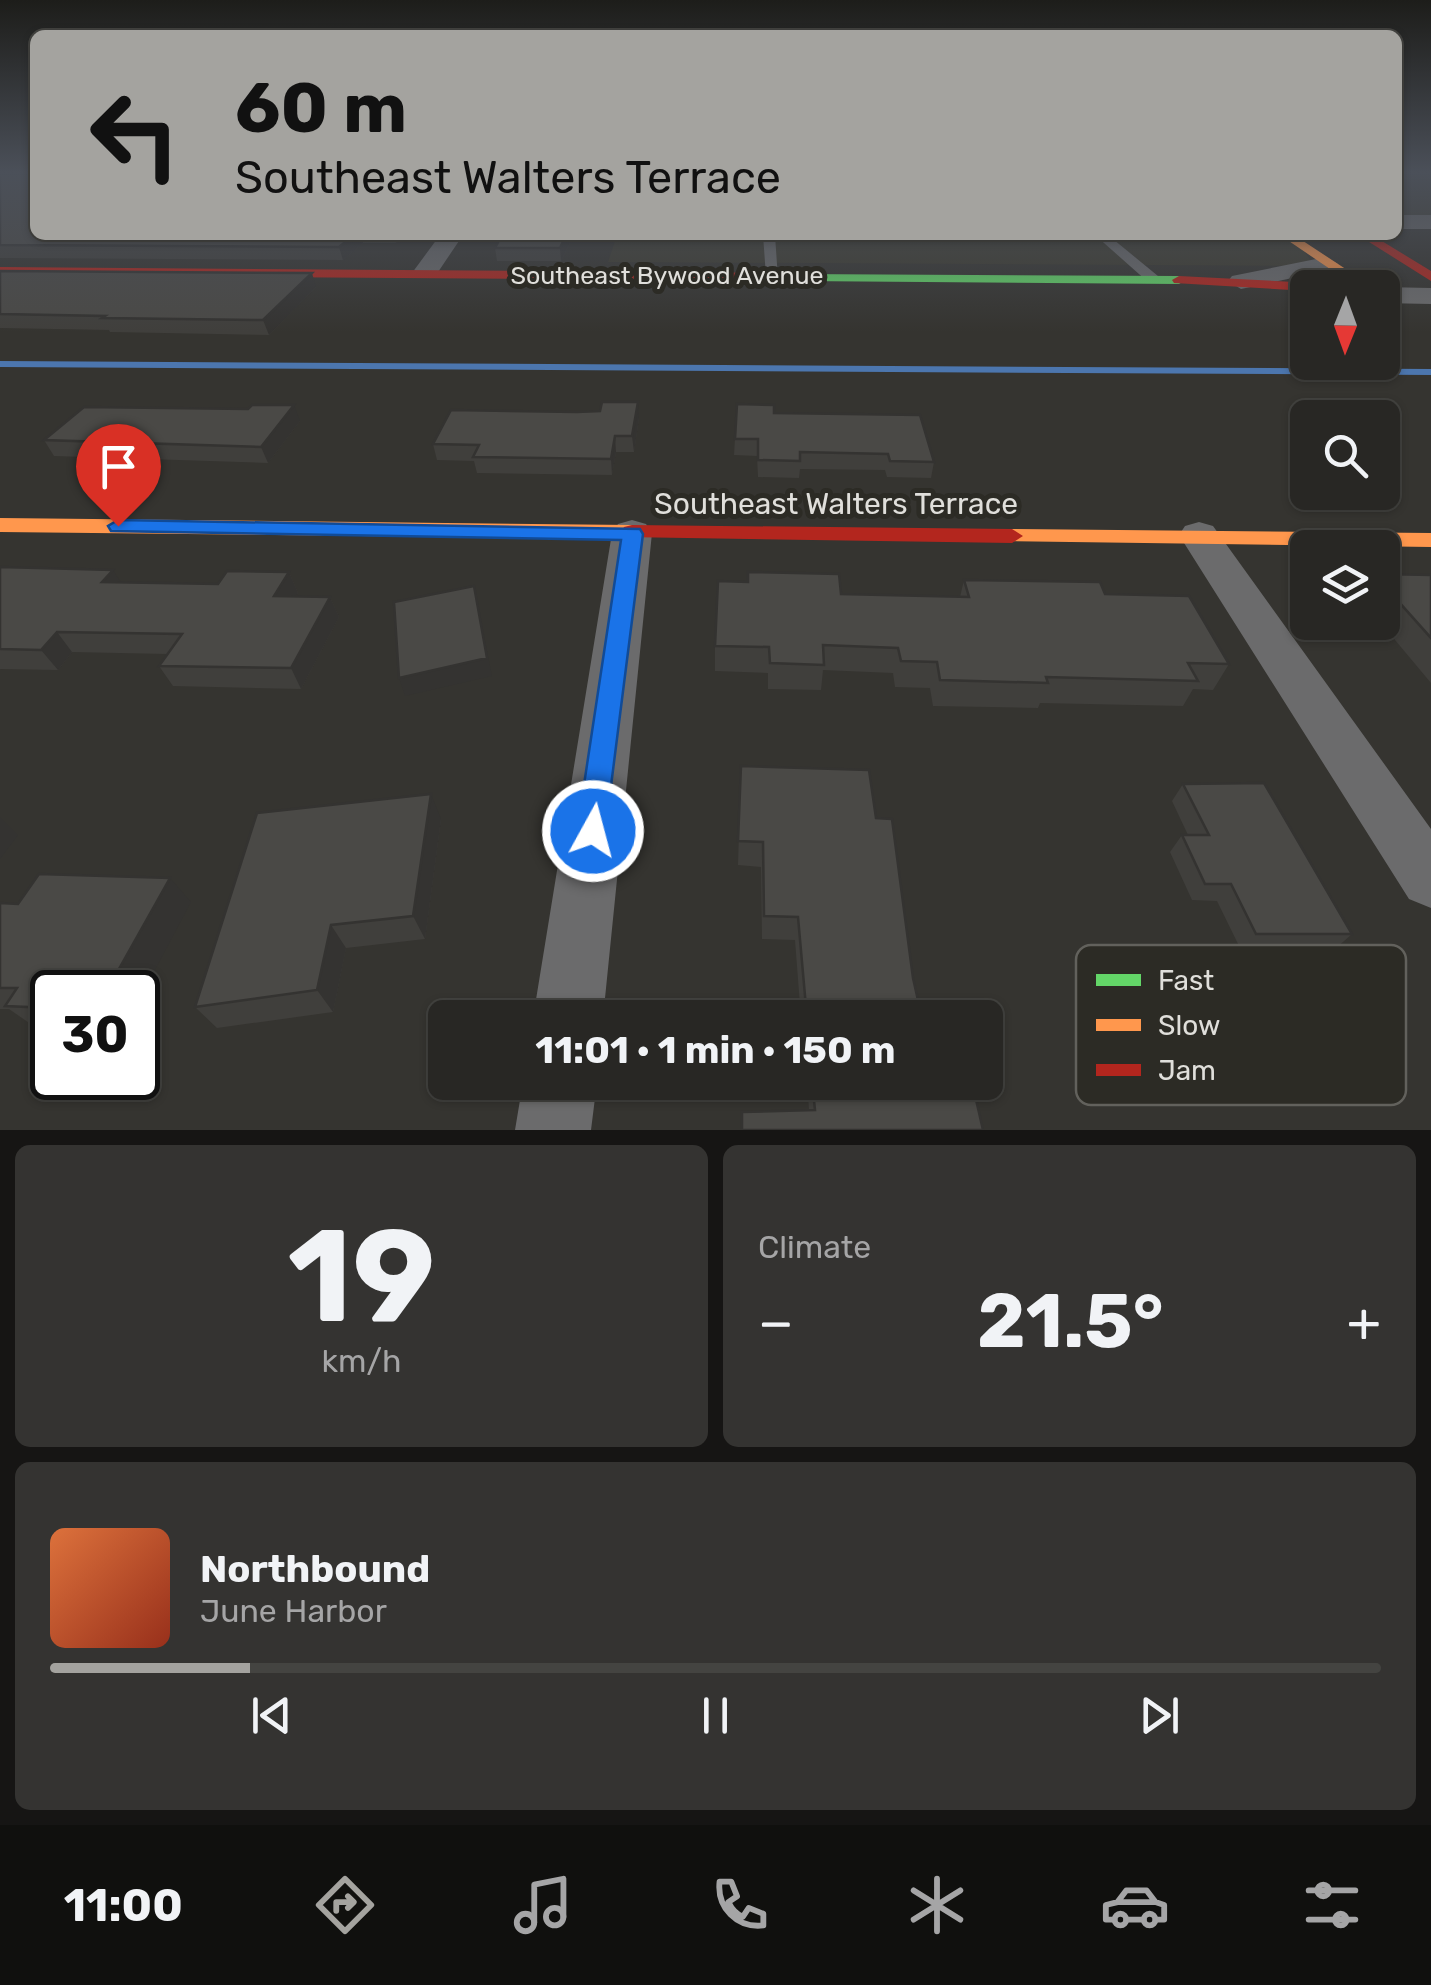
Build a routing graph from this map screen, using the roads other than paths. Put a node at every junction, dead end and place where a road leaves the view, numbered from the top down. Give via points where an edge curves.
1 (449, 240) edge
2 (770, 240) edge
3 (1107, 240) edge
4 (1291, 240) edge
5 (1372, 240) edge
6 (1324, 270) edge
7 (0, 271) edge
8 (426, 273) junction
9 (774, 276) junction
10 (1431, 277) edge
11 (1290, 278) edge
12 (1153, 279) junction
13 (1241, 280) joint
14 (1400, 294) edge
15 (1431, 296) edge
16 (1400, 301) edge
17 (1431, 316) edge
18 (0, 525) edge
19 (632, 534) junction
20 (1199, 535) junction
21 (1431, 540) edge
22 (1431, 879) edge
23 (570, 1000) edge
24 (558, 1100) edge
25 (554, 1130) edge

1 - 8 street
2 - 9 lane
3 - 12 lane
4 - 6 street
5 - 10 street
7 - 8 street, Southeast Bywood Avenue
8 - 9 street, Southeast Bywood Avenue
9 - 12 street, Southeast Bywood Avenue
11 - 13 street
12 - 13 street, Southeast Bywood Avenue
14 - 15 street
16 - 17 street
18 - 19 street, Southeast Walters Terrace
19 - 20 street, Southeast Walters Terrace
19 - 23 street
20 - 21 street, Southeast Walters Terrace
20 - 22 street
24 - 25 street

